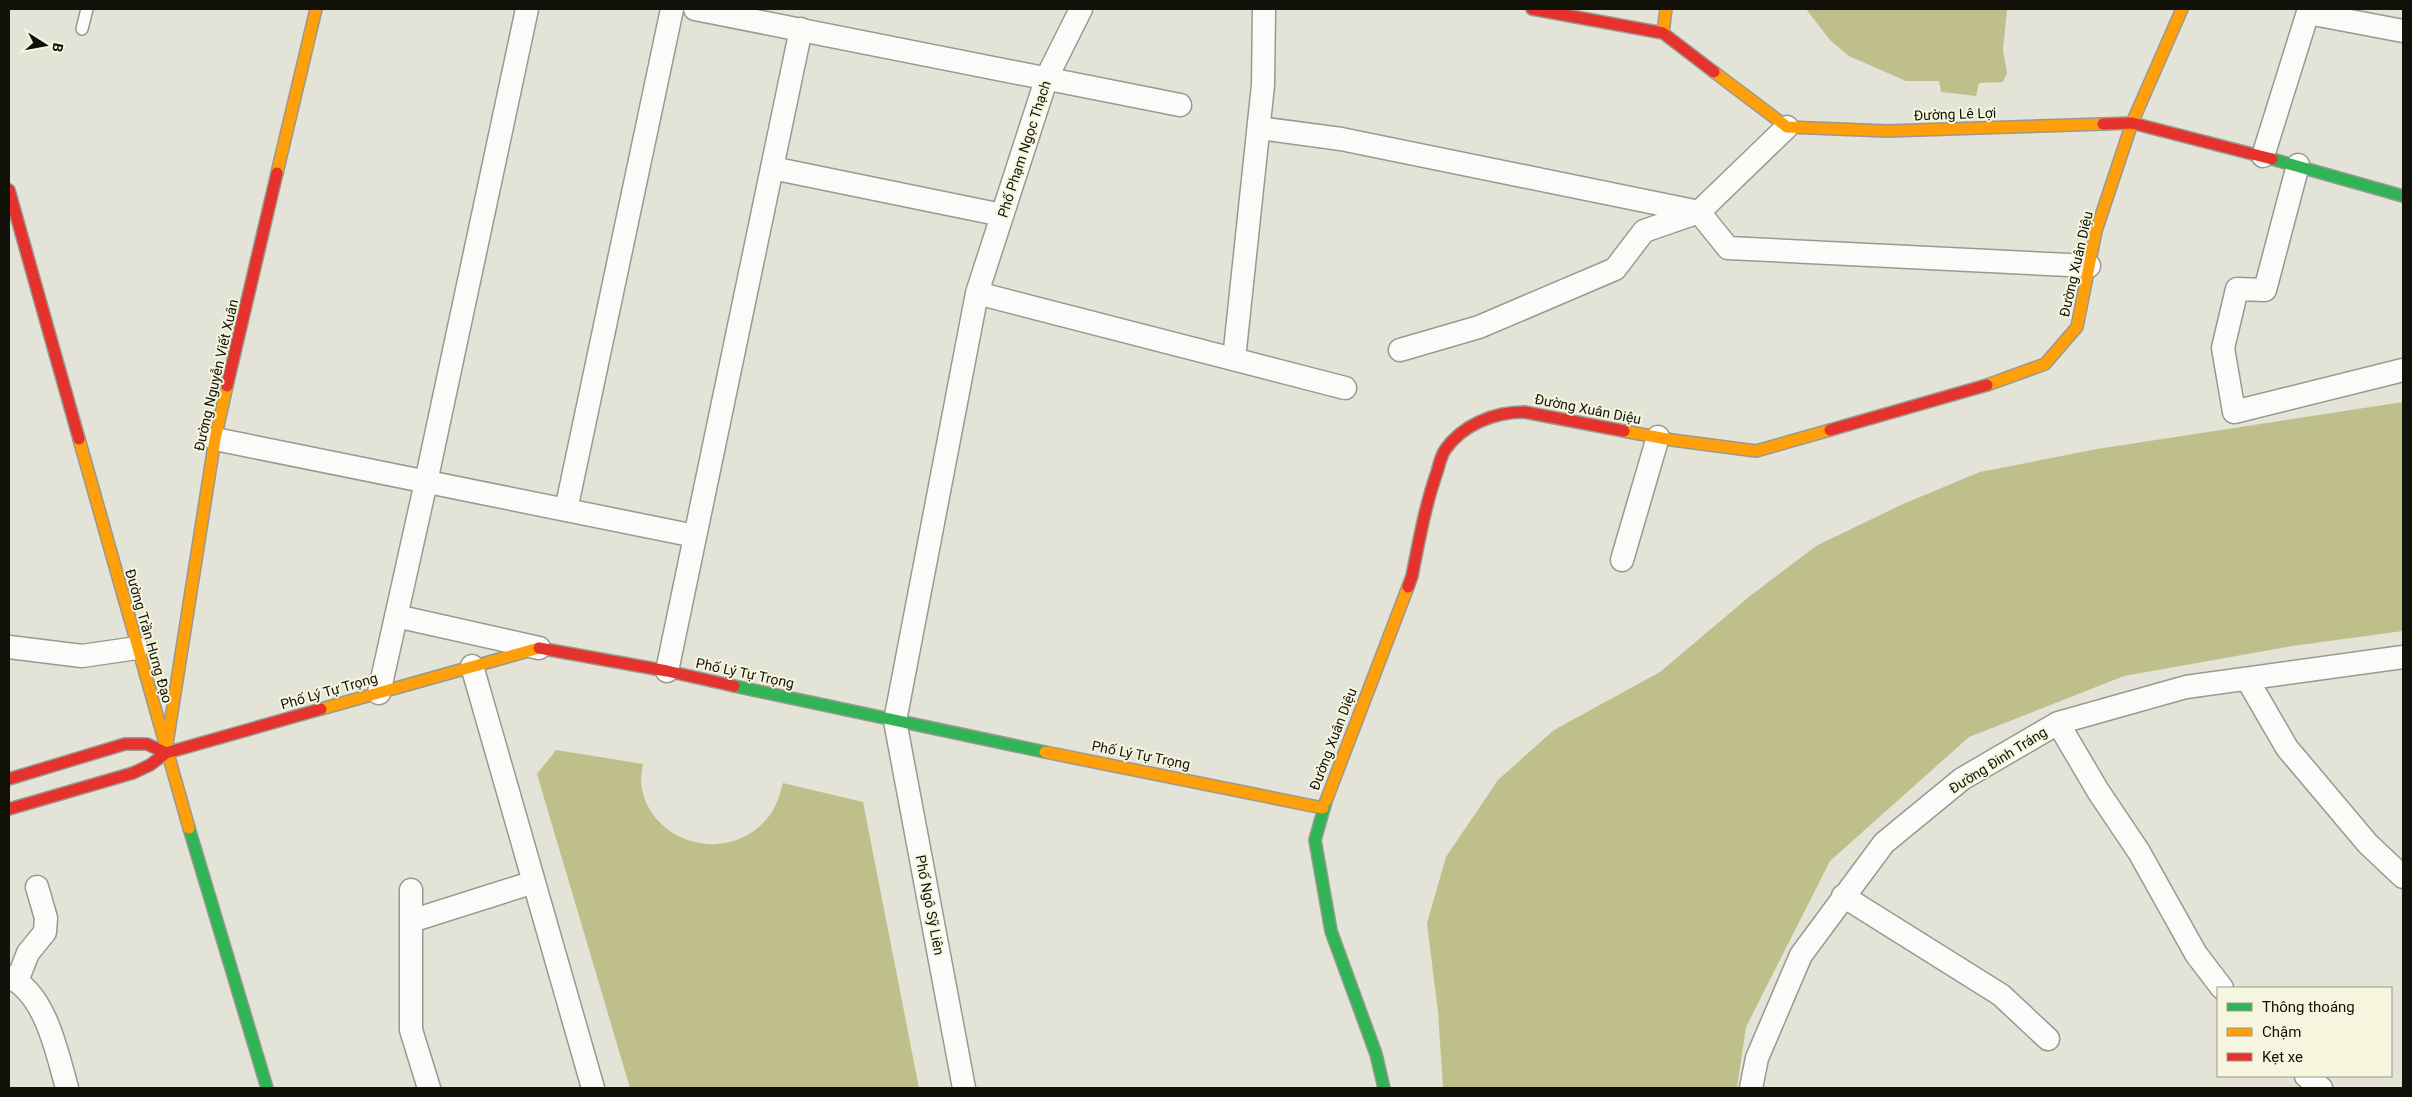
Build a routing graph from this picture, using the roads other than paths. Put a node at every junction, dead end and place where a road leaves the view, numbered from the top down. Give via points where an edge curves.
1 (87, 9) edge
2 (316, 9) edge
3 (527, 9) edge
4 (672, 9) edge
5 (695, 9) edge
6 (1081, 9) edge
7 (1264, 9) edge
8 (1532, 9) edge
9 (1666, 9) edge
10 (2182, 9) edge
11 (2308, 11) edge
12 (82, 29) dead end
13 (801, 29) junction
14 (2403, 31) edge
15 (1663, 33) junction
16 (1047, 77) junction
17 (1180, 105) dead end
18 (2132, 123) junction
19 (1788, 127) junction
20 (1259, 128) junction
21 (2263, 156) junction
22 (2298, 164) junction
23 (772, 168) junction
24 (9, 190) edge
25 (2403, 196) edge
26 (1699, 212) junction
27 (1002, 214) junction
28 (2089, 266) junction
29 (977, 293) junction
30 (1400, 350) dead end
31 (1234, 359) junction
32 (2403, 370) edge
33 (1345, 388) dead end
34 (1658, 438) junction
35 (215, 439) junction
36 (426, 482) junction
37 (566, 510) junction
38 (695, 536) junction
39 (1622, 560) dead end
40 (396, 616) junction
41 (9, 647) edge
42 (137, 648) junction
43 (539, 648) junction
44 (2403, 657) edge
45 (472, 666) junction
46 (666, 671) junction
47 (2247, 679) junction
48 (379, 693) junction
49 (895, 721) junction
50 (2058, 722) junction
51 (166, 753) junction
52 (9, 779) edge
53 (1323, 808) junction
54 (9, 809) edge
55 (2403, 877) edge
56 (534, 882) junction
57 (37, 887) dead end
58 (411, 890) dead end
59 (1844, 896) junction
60 (411, 921) junction
61 (13, 979) edge
62 (2221, 987) edge
63 (2048, 1039) dead end
64 (2307, 1077) edge
65 (67, 1088) edge
66 (267, 1088) edge
67 (429, 1088) edge
68 (593, 1088) edge
69 (964, 1088) edge
70 (1384, 1088) edge
71 (1751, 1088) edge
72 (2321, 1088) edge

1 - 12 lane
2 - 35 street, Đường Nguyễn Viết Xuân
3 - 36 street
4 - 37 street
5 - 13 street
6 - 16 street, Phố Phạm Ngọc Thạch
7 - 20 street
8 - 15 street
9 - 15 street
10 - 18 street, Đường Xuân Diệu
11 - 14 street
11 - 21 street
13 - 16 street
13 - 23 street
15 - 19 street
16 - 17 street
16 - 27 street, Phố Phạm Ngọc Thạch
18 - 19 street, Đường Lê Lợi via 1887,131
18 - 21 street, Đường Lê Lợi
18 - 28 street, Đường Xuân Diệu via 2096,231
19 - 26 street
20 - 26 street via 1341,139
20 - 31 street
21 - 22 street, Đường Lê Lợi
22 - 25 street, Đường Lê Lợi
22 - 32 street via 2265,290 2238,289 2223,348 2234,412
23 - 27 street
23 - 38 street
24 - 42 street, Đường Trần Hưng Đạo
26 - 28 street via 1728,248
26 - 30 street via 1644,231 1615,270 1479,326
27 - 29 street, Phố Phạm Ngọc Thạch
28 - 34 street, Đường Xuân Diệu via 2077,327 2045,364 1991,384 1756,451
29 - 31 street
29 - 49 street, Phố Phạm Ngọc Thạch
31 - 33 street
34 - 39 street
34 - 53 street, Đường Xuân Diệu via 1524,412 1508,412 1468,428 1444,450 1437,464 1412,576
35 - 36 street
35 - 51 street, Đường Nguyễn Viết Xuân
36 - 37 street
36 - 40 street
37 - 38 street
38 - 46 street
40 - 43 street
40 - 48 street
41 - 42 street via 82,656
42 - 51 street, Đường Trần Hưng Đạo
43 - 45 street, Phố Lý Tự Trọng
43 - 46 street, Phố Lý Tự Trọng
44 - 47 street, Đường Đinh Tráng
45 - 48 street, Phố Lý Tự Trọng
45 - 56 street
46 - 49 street, Phố Lý Tự Trọng
47 - 50 street, Đường Đinh Tráng via 2186,687
47 - 55 street via 2287,748 2368,844
48 - 51 street, Phố Lý Tự Trọng
49 - 53 street, Phố Lý Tự Trọng
49 - 69 street, Phố Ngô Sỹ Liên
50 - 59 street, Đường Đinh Tráng via 1962,779 1884,843
50 - 62 street via 2098,791 2139,852 2196,954
51 - 52 street via 142,742 125,744
51 - 54 street, Phố Lý Tự Trọng via 133,773
51 - 66 street, Đường Trần Hưng Đạo
53 - 70 street, Đường Xuân Diệu via 1315,840 1331,931 1376,1054
56 - 60 street
56 - 68 street
57 - 61 street via 46,918 45,932
58 - 60 street
59 - 63 street via 2001,995
59 - 71 street, Đường Đinh Tráng via 1801,955 1757,1058
60 - 67 street via 412,1030
61 - 65 street via 26,990 48,1022
64 - 72 street

